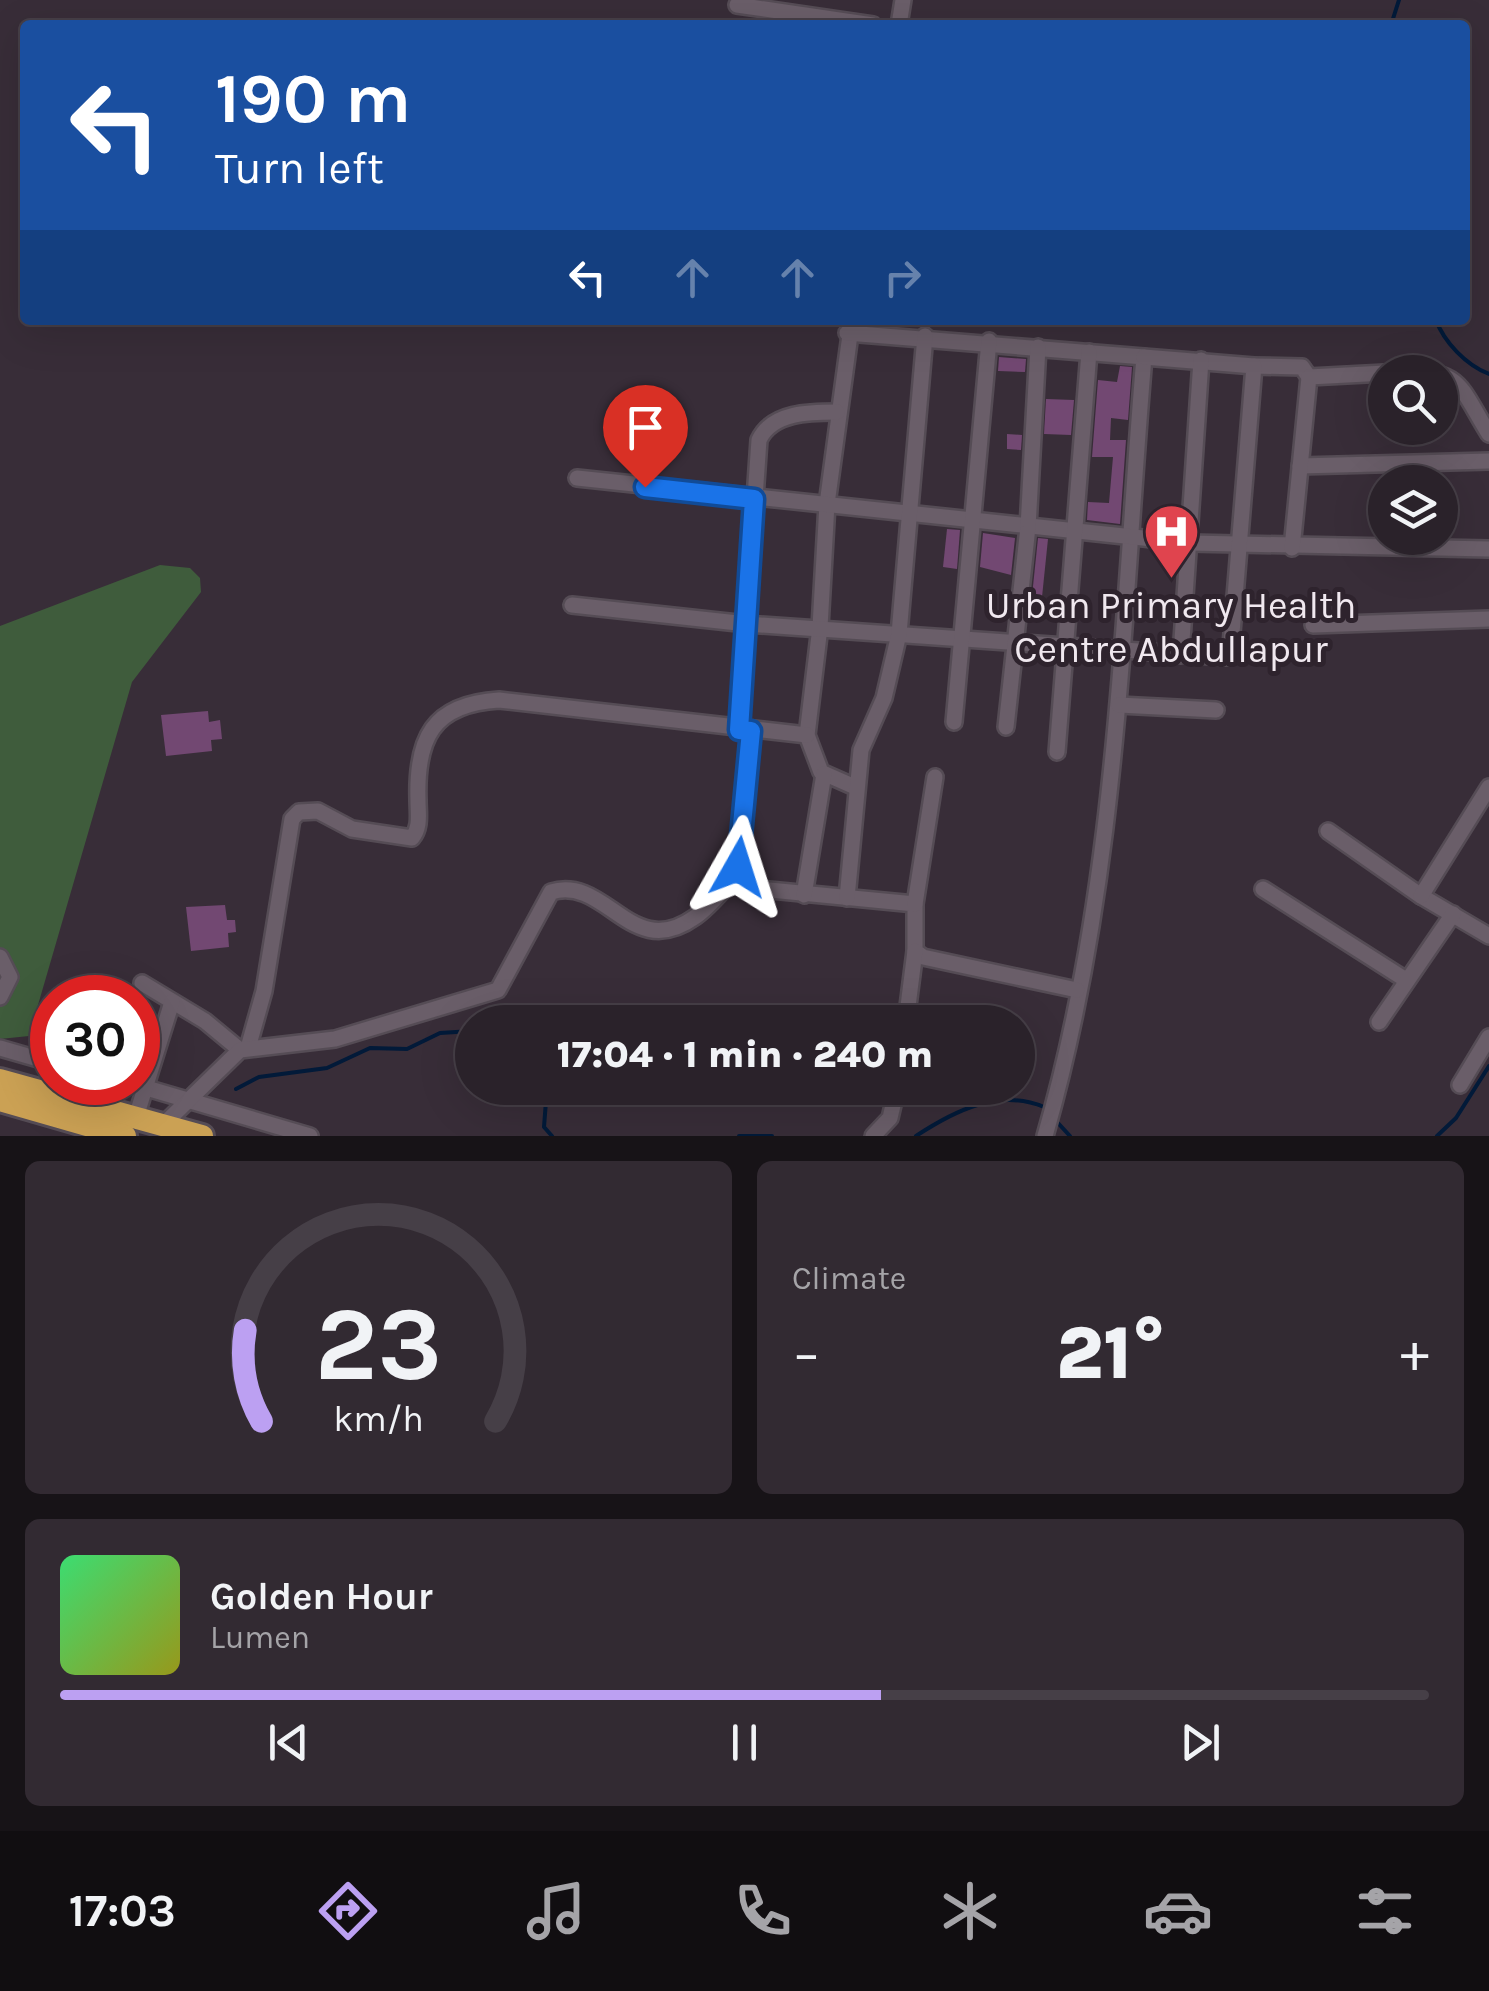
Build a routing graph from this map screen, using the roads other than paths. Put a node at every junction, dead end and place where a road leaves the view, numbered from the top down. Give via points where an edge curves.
1 (738, 5) dead end
2 (839, 20) edge
3 (850, 326) edge
4 (925, 336) junction
5 (989, 341) junction
6 (1038, 347) junction
7 (1090, 352) junction
8 (1144, 357) junction
9 (1201, 360) junction
10 (1254, 366) junction
11 (1368, 374) edge
12 (1310, 377) junction
13 (1458, 383) edge
14 (837, 412) junction
15 (1489, 434) edge
16 (1489, 461) edge
17 (1300, 466) junction
18 (577, 478) dead end
19 (754, 499) junction
20 (827, 504) junction
21 (910, 511) junction
22 (970, 520) junction
23 (1028, 527) junction
24 (1076, 532) junction
25 (1130, 534) junction
26 (1190, 543) junction
27 (1241, 546) junction
28 (1292, 548) junction
29 (1489, 548) edge
30 (572, 606) dead end
31 (1489, 619) edge
32 (747, 624) junction
33 (1314, 626) dead end
34 (820, 627) junction
35 (899, 634) junction
36 (960, 638) junction
37 (1013, 642) junction
38 (1066, 645) junction
39 (1122, 651) junction
40 (1181, 656) junction
41 (1119, 705) junction
42 (1216, 710) dead end
43 (954, 722) dead end
44 (1006, 727) dead end
45 (745, 731) junction
46 (807, 735) junction
47 (1057, 752) dead end
48 (824, 774) junction
49 (935, 777) dead end
50 (855, 787) junction
51 (1489, 787) edge
52 (1328, 831) dead end
53 (739, 872) junction
54 (1263, 888) dead end
55 (804, 894) junction
56 (1421, 896) junction
57 (847, 898) junction
58 (915, 904) junction
59 (1453, 914) junction
60 (1489, 936) edge
61 (914, 951) junction
62 (0, 957) edge
63 (1406, 980) junction
64 (1077, 990) junction
65 (160, 994) edge
66 (0, 997) edge
67 (172, 1002) junction
68 (908, 1005) edge
69 (1379, 1022) dead end
70 (1489, 1037) edge
71 (160, 1040) edge
72 (0, 1048) edge
73 (244, 1049) junction
74 (30, 1056) edge
75 (0, 1080) edge
76 (1460, 1085) dead end
77 (160, 1092) edge
78 (190, 1099) junction
79 (0, 1100) edge
80 (893, 1105) edge
81 (163, 1125) junction
82 (130, 1127) edge
83 (202, 1136) edge
84 (310, 1136) edge
85 (874, 1136) edge
86 (1045, 1136) edge

1 - 2 street
3 - 4 street
3 - 14 street
4 - 5 street
4 - 21 street
5 - 6 street
5 - 22 street
6 - 7 street
6 - 23 street
7 - 8 street
7 - 24 street
8 - 9 street
8 - 25 street
9 - 10 street
9 - 26 street
10 - 12 street via 1302,368
10 - 27 street
11 - 12 street
12 - 17 street
13 - 15 street
14 - 19 street via 798,414 768,426 758,440
14 - 20 street
16 - 17 street
17 - 28 street
18 - 19 street
19 - 20 street
19 - 32 street
20 - 21 street
20 - 34 street
21 - 22 street
21 - 35 street
22 - 23 street
22 - 36 street
23 - 24 street
23 - 37 street
24 - 25 street
24 - 38 street
25 - 26 street
25 - 39 street
26 - 27 street
26 - 40 street
27 - 28 street
27 - 40 street via 1230,651 1217,658
28 - 29 street
30 - 32 street
31 - 33 street
32 - 34 street
32 - 45 street
34 - 35 street
34 - 46 street
35 - 36 street
35 - 50 street
36 - 37 street
36 - 43 street
37 - 38 street
37 - 44 street
38 - 39 street
38 - 47 street
39 - 40 street
39 - 41 street
41 - 42 street
41 - 64 street via 1104,848
45 - 46 street
45 - 53 street
45 - 73 street via 499,700 457,706 418,754 418,827 412,838 352,829 318,811 292,819 264,991
46 - 48 street
48 - 50 street
48 - 55 street
49 - 58 street
50 - 57 street
51 - 56 street
52 - 56 street
53 - 55 street via 759,889
53 - 73 street via 698,916 652,931 594,898 551,892 498,990 335,1039
54 - 63 street
55 - 57 street
56 - 59 street
57 - 58 street
58 - 61 street
59 - 60 street
59 - 63 street
61 - 64 street
61 - 68 street
62 - 66 street via 10,977
63 - 69 street
64 - 86 street
65 - 67 street
67 - 71 street
67 - 73 street
70 - 76 street
72 - 74 street
73 - 78 street
75 - 82 highway
77 - 78 street
78 - 81 street
78 - 84 street
79 - 82 highway
80 - 85 street
81 - 82 highway
81 - 83 highway

